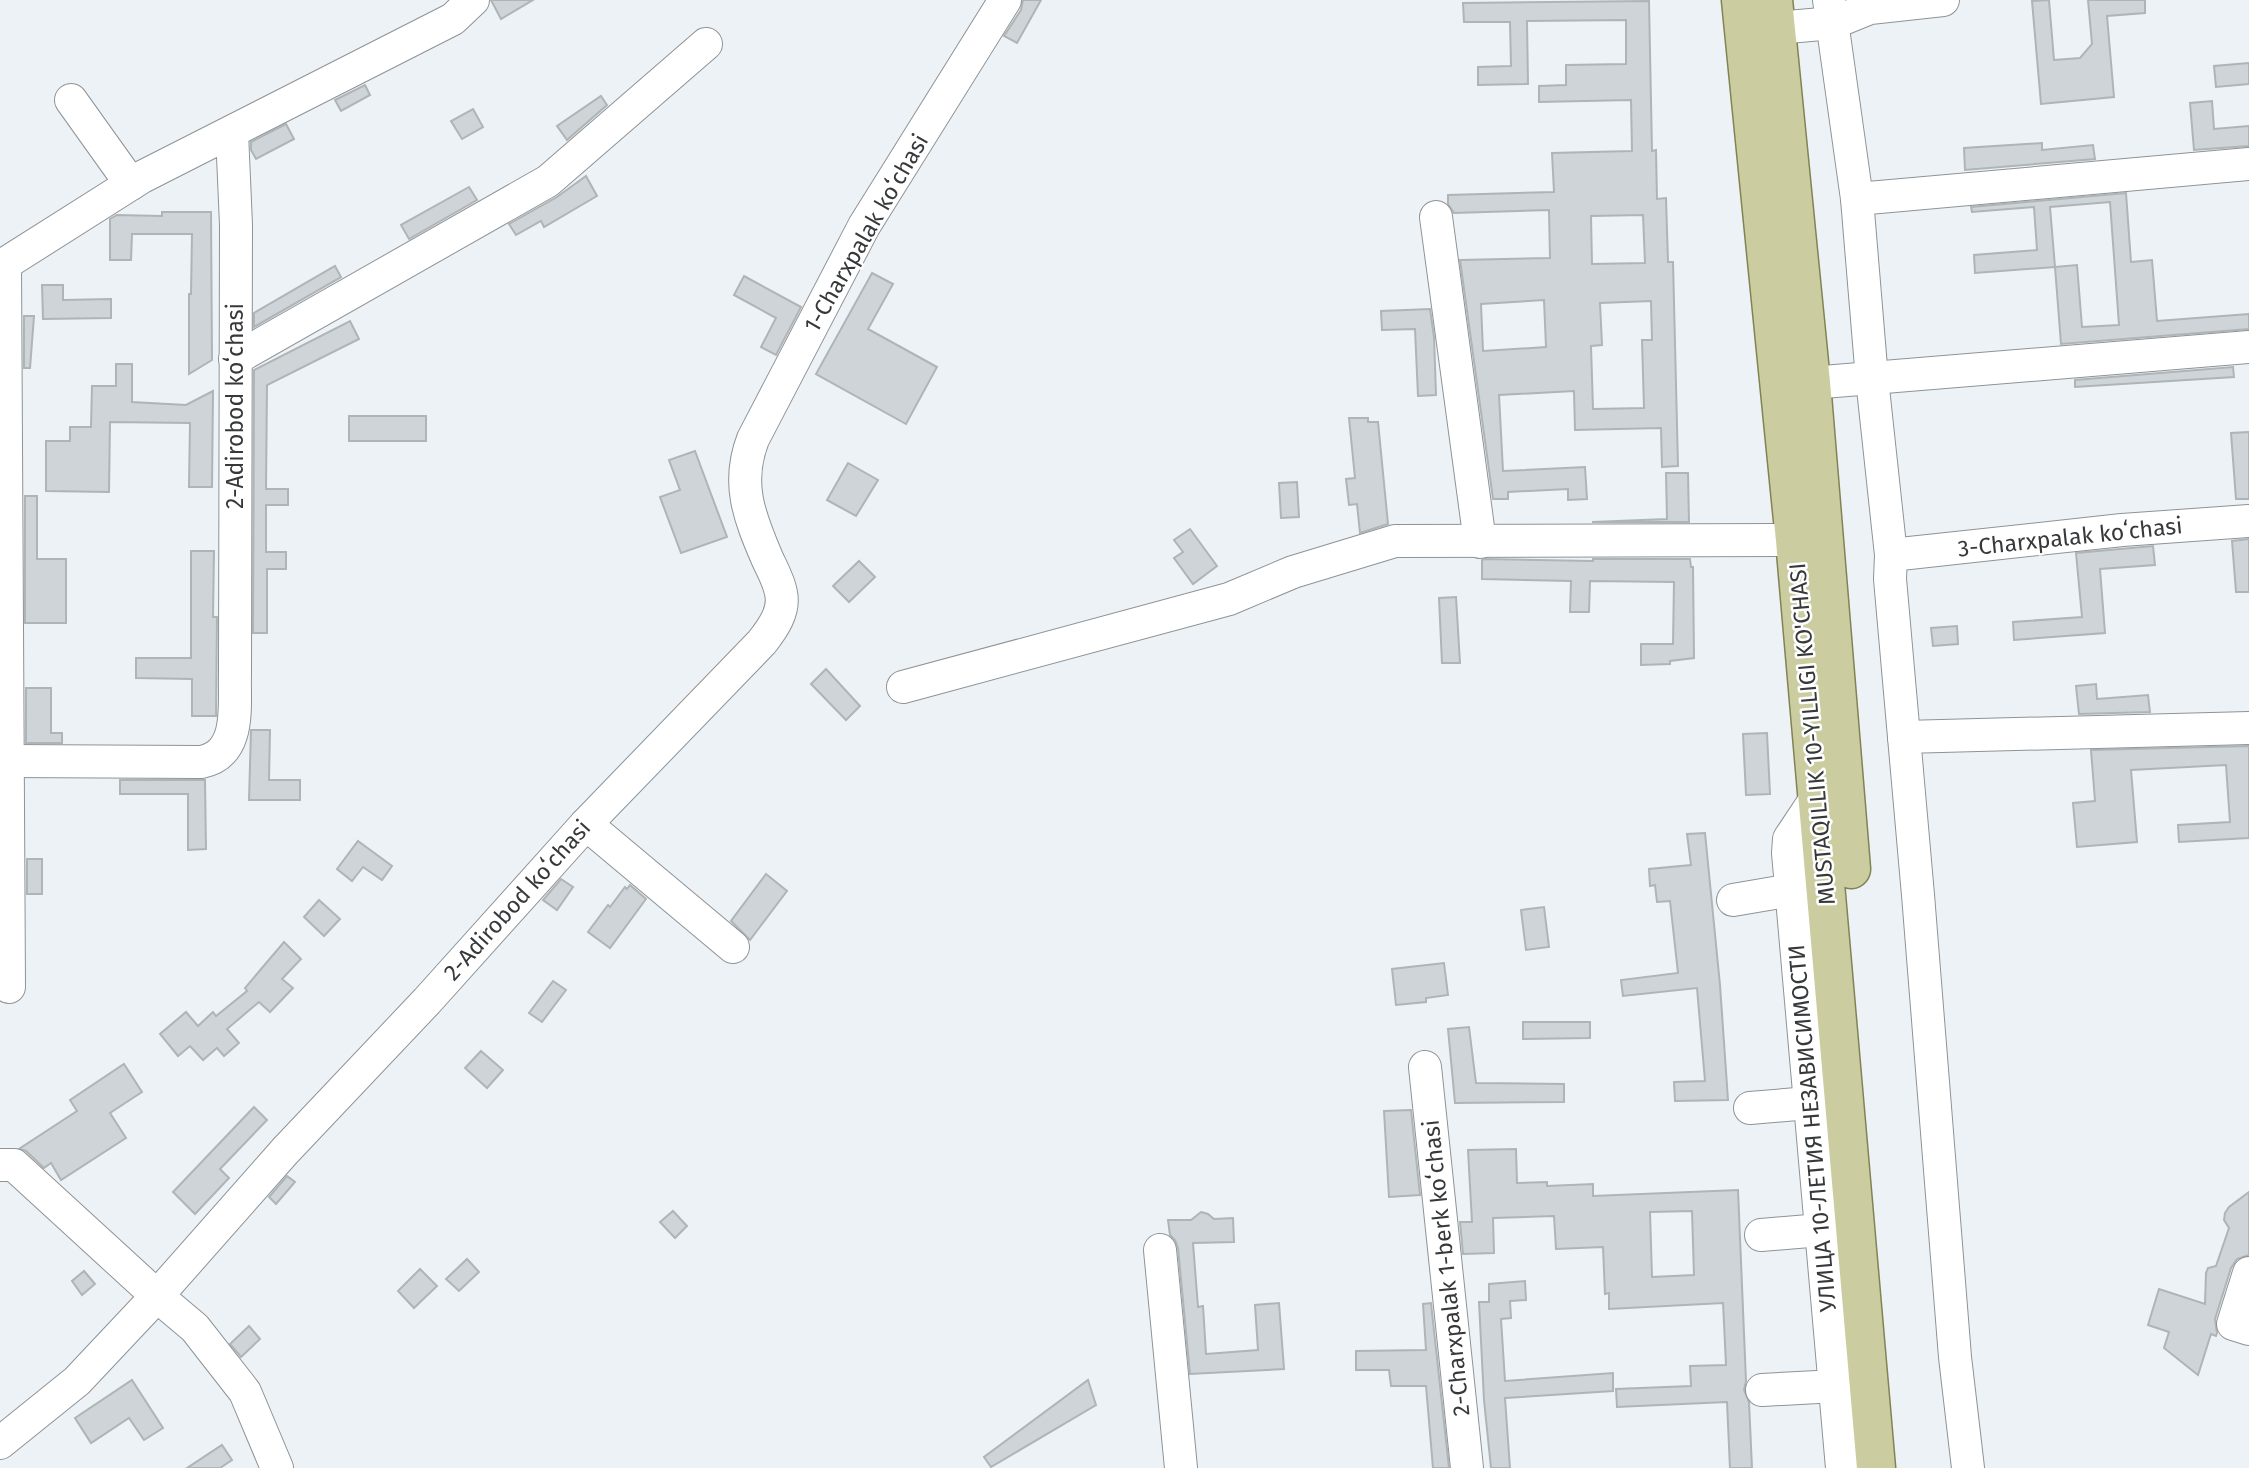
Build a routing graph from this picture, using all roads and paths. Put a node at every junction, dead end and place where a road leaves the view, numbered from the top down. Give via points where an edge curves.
1 (473, 0) edge
2 (1005, 0) edge
3 (1741, 0) edge
4 (1943, 0) edge
5 (1869, 4) edge
6 (1831, 12) edge
7 (1775, 14) edge
8 (706, 44) dead end
9 (71, 100) dead end
10 (232, 133) junction
11 (2249, 164) edge
12 (131, 184) junction
13 (1857, 199) junction
14 (1436, 216) dead end
15 (2, 266) edge
16 (2249, 346) edge
17 (234, 359) junction
18 (1872, 379) junction
19 (1811, 383) junction
20 (2, 436) edge
21 (744, 475) joint
22 (2249, 521) edge
23 (1809, 540) junction
24 (1480, 542) junction
25 (1891, 555) junction
26 (904, 687) dead end
27 (2249, 728) edge
28 (1904, 737) junction
29 (5, 773) edge
30 (1817, 797) junction
31 (586, 824) junction
32 (1791, 890) junction
33 (1733, 900) dead end
34 (733, 947) dead end
35 (9, 987) dead end
36 (1425, 1067) dead end
37 (1809, 1103) junction
38 (1750, 1108) dead end
39 (0, 1165) edge
40 (1821, 1230) junction
41 (1761, 1235) dead end
42 (1160, 1250) dead end
43 (2249, 1273) edge
44 (157, 1296) junction
45 (2249, 1329) edge
46 (1836, 1386) junction
47 (1762, 1390) dead end
48 (0, 1443) edge
49 (277, 1468) edge
50 (1181, 1468) edge
51 (1467, 1468) edge
52 (1842, 1468) edge
53 (1876, 1468) edge
54 (1900, 1468) edge
55 (1968, 1468) edge

1 - 10 street via 453,19
2 - 21 street, 1-Charxpalak koʻchasi via 864,226 753,439
3 - 23 main road, MUSTAQILLIK 10-YILLIGI KO'CHASI
4 - 5 street
5 - 6 street
6 - 7 street
6 - 13 street
7 - 19 main road, MUSTAQILLIK 10-YILLIGI KO'CHASI
8 - 17 street via 548,181
9 - 12 street
10 - 12 street
10 - 17 street, 2-Adirobod koʻchasi
11 - 13 street
12 - 15 street
13 - 18 street
14 - 24 street
15 - 20 street
16 - 18 street
17 - 29 street, 2-Adirobod koʻchasi via 235,673 232,735 227,747 213,760 201,762
18 - 19 street
18 - 25 street
19 - 23 main road, MUSTAQILLIK 10-YILLIGI KO'CHASI
20 - 29 street
21 - 31 street, 2-Adirobod koʻchasi via 753,526 782,595 775,626
22 - 25 street, 3-Charxpalak koʻchasi
23 - 24 street
23 - 30 main road, MUSTAQILLIK 10-YILLIGI KO'CHASI
23 - 54 main road, MUSTAQILLIK 10-YILLIGI KO'CHASI
24 - 26 street via 1395,541 1293,572 1229,599
25 - 28 street
27 - 28 street
28 - 55 street
29 - 35 street
30 - 32 street, УЛИЦА 10-ЛЕТИЯ НЕЗАВИСИМОСТИ via 1789,839
30 - 53 main road, MUSTAQILLIK 10-YILLIGI KO'CHASI
31 - 34 street
31 - 44 street, 2-Adirobod koʻchasi
32 - 33 street
32 - 37 street, УЛИЦА 10-ЛЕТИЯ НЕЗАВИСИМОСТИ
36 - 51 street, 2-Charxpalak 1-berk koʻchasi
37 - 38 street
37 - 40 street, УЛИЦА 10-ЛЕТИЯ НЕЗАВИСИМОСТИ
39 - 44 street via 14,1165
40 - 41 street
40 - 46 street, УЛИЦА 10-ЛЕТИЯ НЕЗАВИСИМОСТИ
42 - 50 street
43 - 45 street via 2233,1324
44 - 48 street, 2-Adirobod koʻchasi via 77,1381
44 - 49 street via 195,1328 245,1392
46 - 47 street
46 - 52 street, УЛИЦА 10-ЛЕТИЯ НЕЗАВИСИМОСТИ

